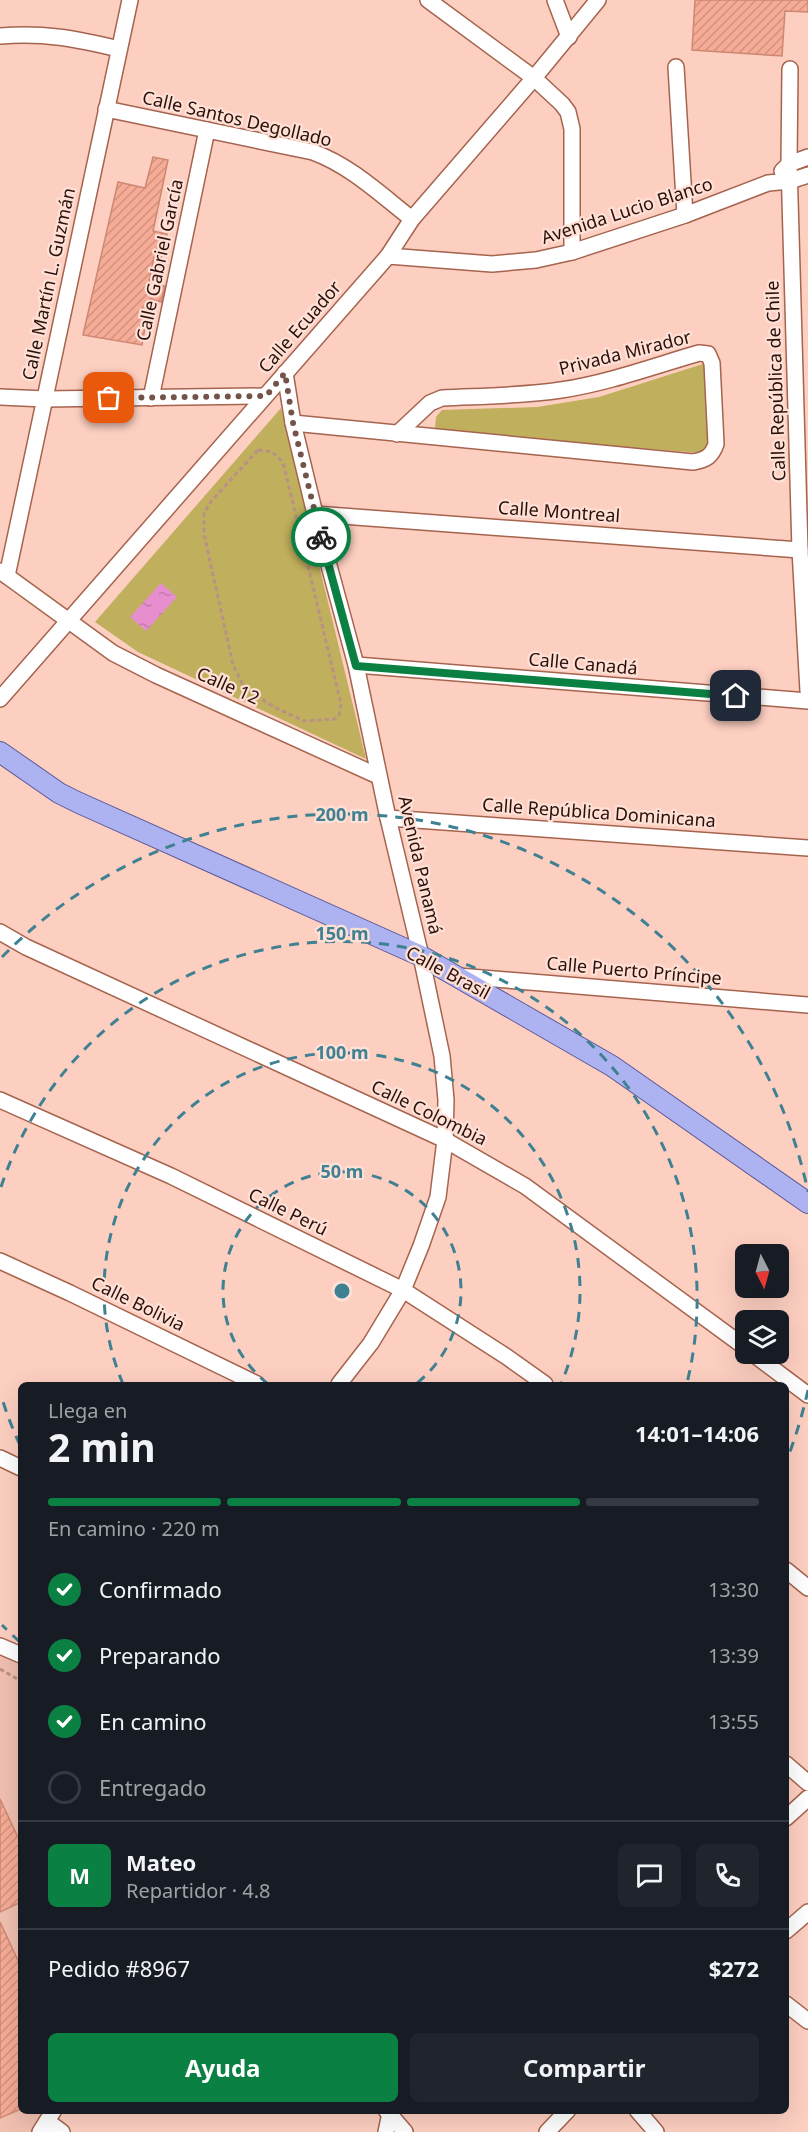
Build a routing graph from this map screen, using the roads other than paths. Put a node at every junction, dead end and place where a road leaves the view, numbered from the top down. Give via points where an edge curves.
1 (130, 0) edge
2 (428, 0) edge
3 (555, 0) edge
4 (598, 0) edge
5 (0, 36) edge
6 (569, 37) junction
7 (119, 49) junction
8 (676, 67) dead end
9 (790, 69) dead end
10 (534, 78) junction
11 (106, 109) junction
12 (207, 130) junction
13 (808, 158) edge
14 (789, 165) junction
15 (808, 175) edge
16 (790, 181) junction
17 (768, 183) junction
18 (685, 216) junction
19 (412, 219) junction
20 (572, 252) junction
21 (388, 256) junction
22 (285, 373) junction
23 (266, 396) junction
24 (0, 397) edge
25 (151, 398) junction
26 (45, 399) junction
27 (293, 423) junction
28 (397, 434) junction
29 (315, 514) junction
30 (800, 550) junction
31 (4, 574) edge
32 (69, 621) junction
33 (356, 666) junction
34 (808, 691) edge
35 (0, 699) edge
36 (808, 701) edge
37 (0, 752) edge
38 (378, 776) junction
39 (388, 818) junction
40 (808, 848) edge
41 (0, 932) edge
42 (421, 957) junction
43 (456, 976) junction
44 (808, 1005) edge
45 (0, 1100) edge
46 (445, 1140) junction
47 (808, 1203) edge
48 (0, 1261) edge
49 (403, 1290) junction
50 (735, 1340) edge
51 (767, 1364) edge
52 (253, 1382) edge
53 (341, 1382) edge
54 (542, 1382) edge
55 (808, 1395) edge
56 (0, 1458) edge
57 (18, 1467) edge
58 (789, 1572) edge
59 (808, 1588) edge
60 (0, 1646) edge
61 (18, 1654) edge
62 (789, 1767) edge
63 (808, 1783) edge
64 (808, 1798) edge
65 (789, 1815) edge
66 (808, 1912) edge
67 (789, 1928) edge
68 (789, 2006) edge
69 (808, 2021) edge
70 (388, 2114) edge
71 (390, 2114) edge
72 (564, 2114) edge
73 (640, 2114) edge
74 (47, 2121) edge
75 (62, 2132) edge
76 (386, 2132) edge
77 (405, 2132) edge
78 (547, 2132) edge
79 (656, 2132) edge

1 - 7 street, Calle Martín L. Guzmán
2 - 10 street
3 - 6 street
4 - 6 street, Calle Ecuador
5 - 7 street via 45,34
6 - 10 street, Calle Ecuador
7 - 11 street, Calle Martín L. Guzmán
8 - 18 street
9 - 14 street, Calle República de Chile
10 - 19 street, Calle Ecuador
10 - 20 street via 562,104 572,129
11 - 12 street, Calle Santos Degollado
11 - 26 street, Calle Martín L. Guzmán
12 - 19 street, Calle Santos Degollado via 331,159
12 - 25 street, Calle Gabriel García
13 - 14 street, Avenida Lucio Blanco
14 - 16 street, Calle República de Chile
14 - 17 street, Avenida Lucio Blanco
15 - 16 street, Avenida Lucio Blanco
16 - 17 street, Avenida Lucio Blanco
16 - 30 street, Calle República de Chile
17 - 18 street, Avenida Lucio Blanco
18 - 20 street, Avenida Lucio Blanco
19 - 21 street, Calle Ecuador
20 - 21 street, Avenida Lucio Blanco via 492,264
21 - 22 street, Calle Ecuador
22 - 23 street, Calle Ecuador
22 - 27 street, Avenida Panamá
23 - 25 street
23 - 32 street, Calle Ecuador
24 - 26 street
25 - 26 street
26 - 31 street, Calle Martín L. Guzmán
27 - 28 street, Privada Mirador
27 - 29 street, Avenida Panamá
28 - 28 street, Privada Mirador via 704,460 716,444 712,363 708,354 699,353 562,390 442,398 424,407
29 - 30 street, Calle Montreal
29 - 33 street, Avenida Panamá
30 - 34 street, Calle República de Chile
31 - 32 street, Calle 12
32 - 35 street, Calle Ecuador
32 - 38 street, Calle 12 via 113,653 156,675
33 - 36 street, Calle Canadá
33 - 38 street, Avenida Panamá
37 - 42 main road, Calle Brasil via 77,802
38 - 39 street, Avenida Panamá
39 - 40 street, Calle República Dominicana
39 - 42 street, Avenida Panamá
41 - 46 street, Calle Colombia
42 - 43 main road, Calle Brasil
42 - 46 street, Avenida Panamá via 442,1056
43 - 44 street, Calle Puerto Príncipe
43 - 47 main road, Calle Brasil via 612,1066
45 - 49 street, Calle Perú via 171,1176
46 - 49 street, Avenida Panamá via 438,1197
46 - 50 street, Calle Colombia via 525,1186
48 - 52 street, Calle Bolivia
49 - 53 street, Avenida Panamá via 371,1343
49 - 54 street, Calle Perú
51 - 55 street
56 - 57 street
58 - 59 street
60 - 61 street
62 - 63 street
64 - 65 street
66 - 67 street
68 - 69 street
70 - 76 street
71 - 77 street
72 - 78 street
73 - 79 street
74 - 75 street

